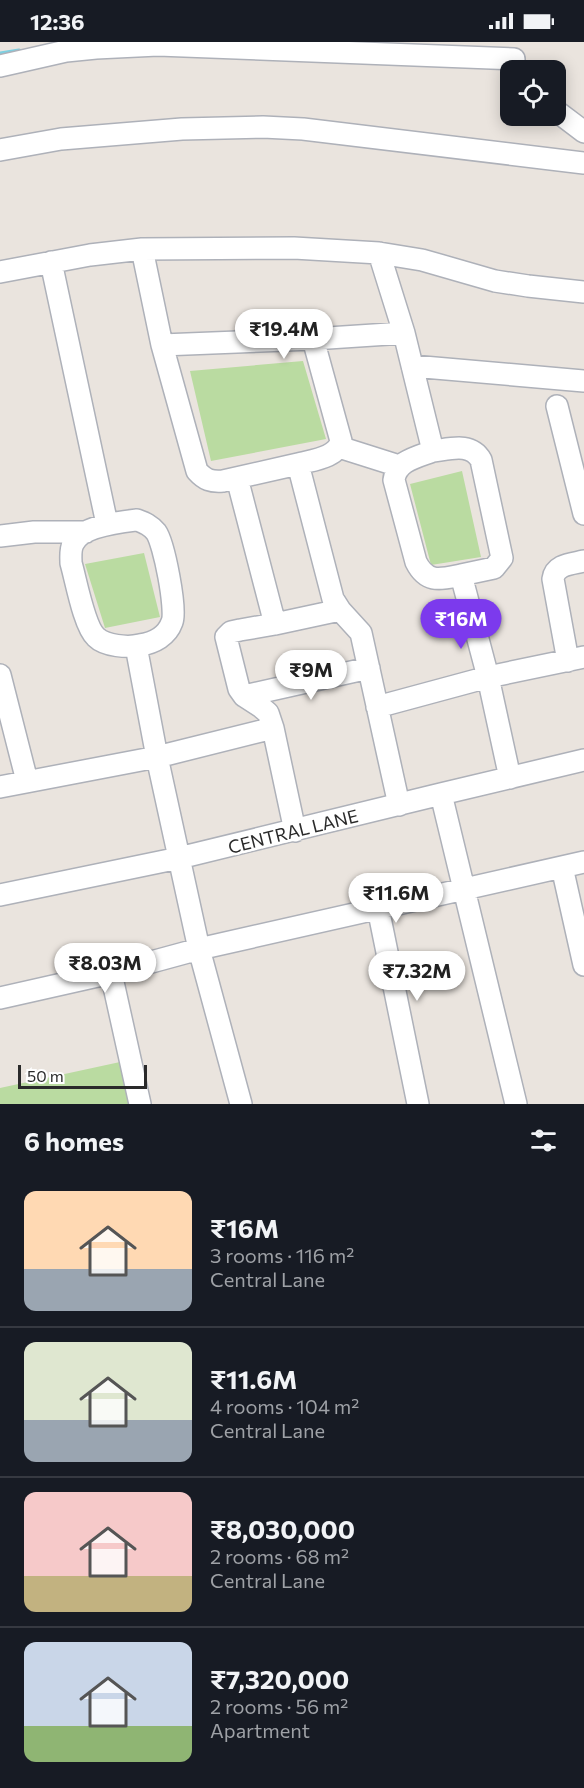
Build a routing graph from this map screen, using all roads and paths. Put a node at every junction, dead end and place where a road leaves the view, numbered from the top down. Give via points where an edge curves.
1 (516, 57) edge
2 (0, 66) edge
3 (566, 118) edge
4 (584, 132) edge
5 (0, 150) edge
6 (584, 163) edge
7 (142, 249) junction
8 (379, 253) junction
9 (51, 262) junction
10 (0, 272) edge
11 (584, 292) edge
12 (404, 333) junction
13 (313, 339) junction
14 (162, 345) junction
15 (412, 366) junction
16 (584, 381) edge
17 (557, 406) dead end
18 (339, 447) junction
19 (433, 451) junction
20 (298, 464) junction
21 (399, 466) junction
22 (237, 478) junction
23 (584, 514) edge
24 (107, 524) junction
25 (86, 532) junction
26 (0, 536) edge
27 (584, 561) edge
28 (461, 576) junction
29 (339, 610) junction
30 (275, 624) junction
31 (136, 646) junction
32 (576, 659) edge
33 (369, 668) junction
34 (0, 675) edge
35 (488, 677) junction
36 (244, 696) junction
37 (377, 707) junction
38 (273, 728) junction
39 (158, 757) junction
40 (584, 760) edge
41 (510, 778) junction
42 (27, 781) junction
43 (0, 787) edge
44 (441, 794) junction
45 (399, 805) junction
46 (295, 831) junction
47 (179, 858) junction
48 (584, 862) edge
49 (562, 867) junction
50 (464, 888) junction
51 (0, 895) edge
52 (378, 908) junction
53 (200, 950) junction
54 (583, 954) edge
55 (111, 973) junction
56 (0, 998) edge
57 (141, 1104) edge
58 (241, 1104) edge
59 (418, 1104) edge
60 (516, 1104) edge

1 - 2 street via 158,45 66,51
3 - 4 street
5 - 6 street via 61,139 263,127
7 - 8 street via 294,248
7 - 9 street
7 - 14 street
8 - 11 street via 422,260 495,281
8 - 12 street
9 - 10 street
9 - 24 street
12 - 13 street
12 - 15 street
13 - 14 street
13 - 18 street via 341,441
14 - 22 street via 197,471 211,482
15 - 16 street
15 - 19 street
17 - 23 street
18 - 20 street via 335,452
18 - 21 street
19 - 21 street
19 - 28 street via 472,449 481,460 502,558 494,568
20 - 22 street
20 - 29 street via 328,584
21 - 28 street via 394,480 420,570 437,579
22 - 30 street
24 - 25 street
24 - 31 street via 143,522 162,544 174,609 172,622 160,638
25 - 26 street
25 - 31 street via 73,543 71,563 87,622 96,637 106,643
27 - 32 street via 558,569 553,579
28 - 35 street
29 - 30 street
29 - 33 street via 362,633
30 - 36 street via 231,632 226,637 235,680
31 - 39 street
32 - 35 street
33 - 36 street
33 - 37 street
34 - 42 street
35 - 37 street
35 - 41 street
36 - 38 street via 268,713
37 - 45 street
38 - 39 street
38 - 46 street
39 - 42 street
39 - 47 street
40 - 41 street, CENTRAL LANE
41 - 44 street, CENTRAL LANE
42 - 43 street
44 - 45 street, CENTRAL LANE
44 - 50 street
45 - 46 street, CENTRAL LANE
46 - 47 street, CENTRAL LANE
47 - 51 street, CENTRAL LANE
47 - 53 street
48 - 49 street
49 - 50 street
49 - 54 street
50 - 52 street
50 - 60 street
52 - 53 street
52 - 59 street
53 - 55 street
53 - 58 street
55 - 56 street
55 - 57 street

